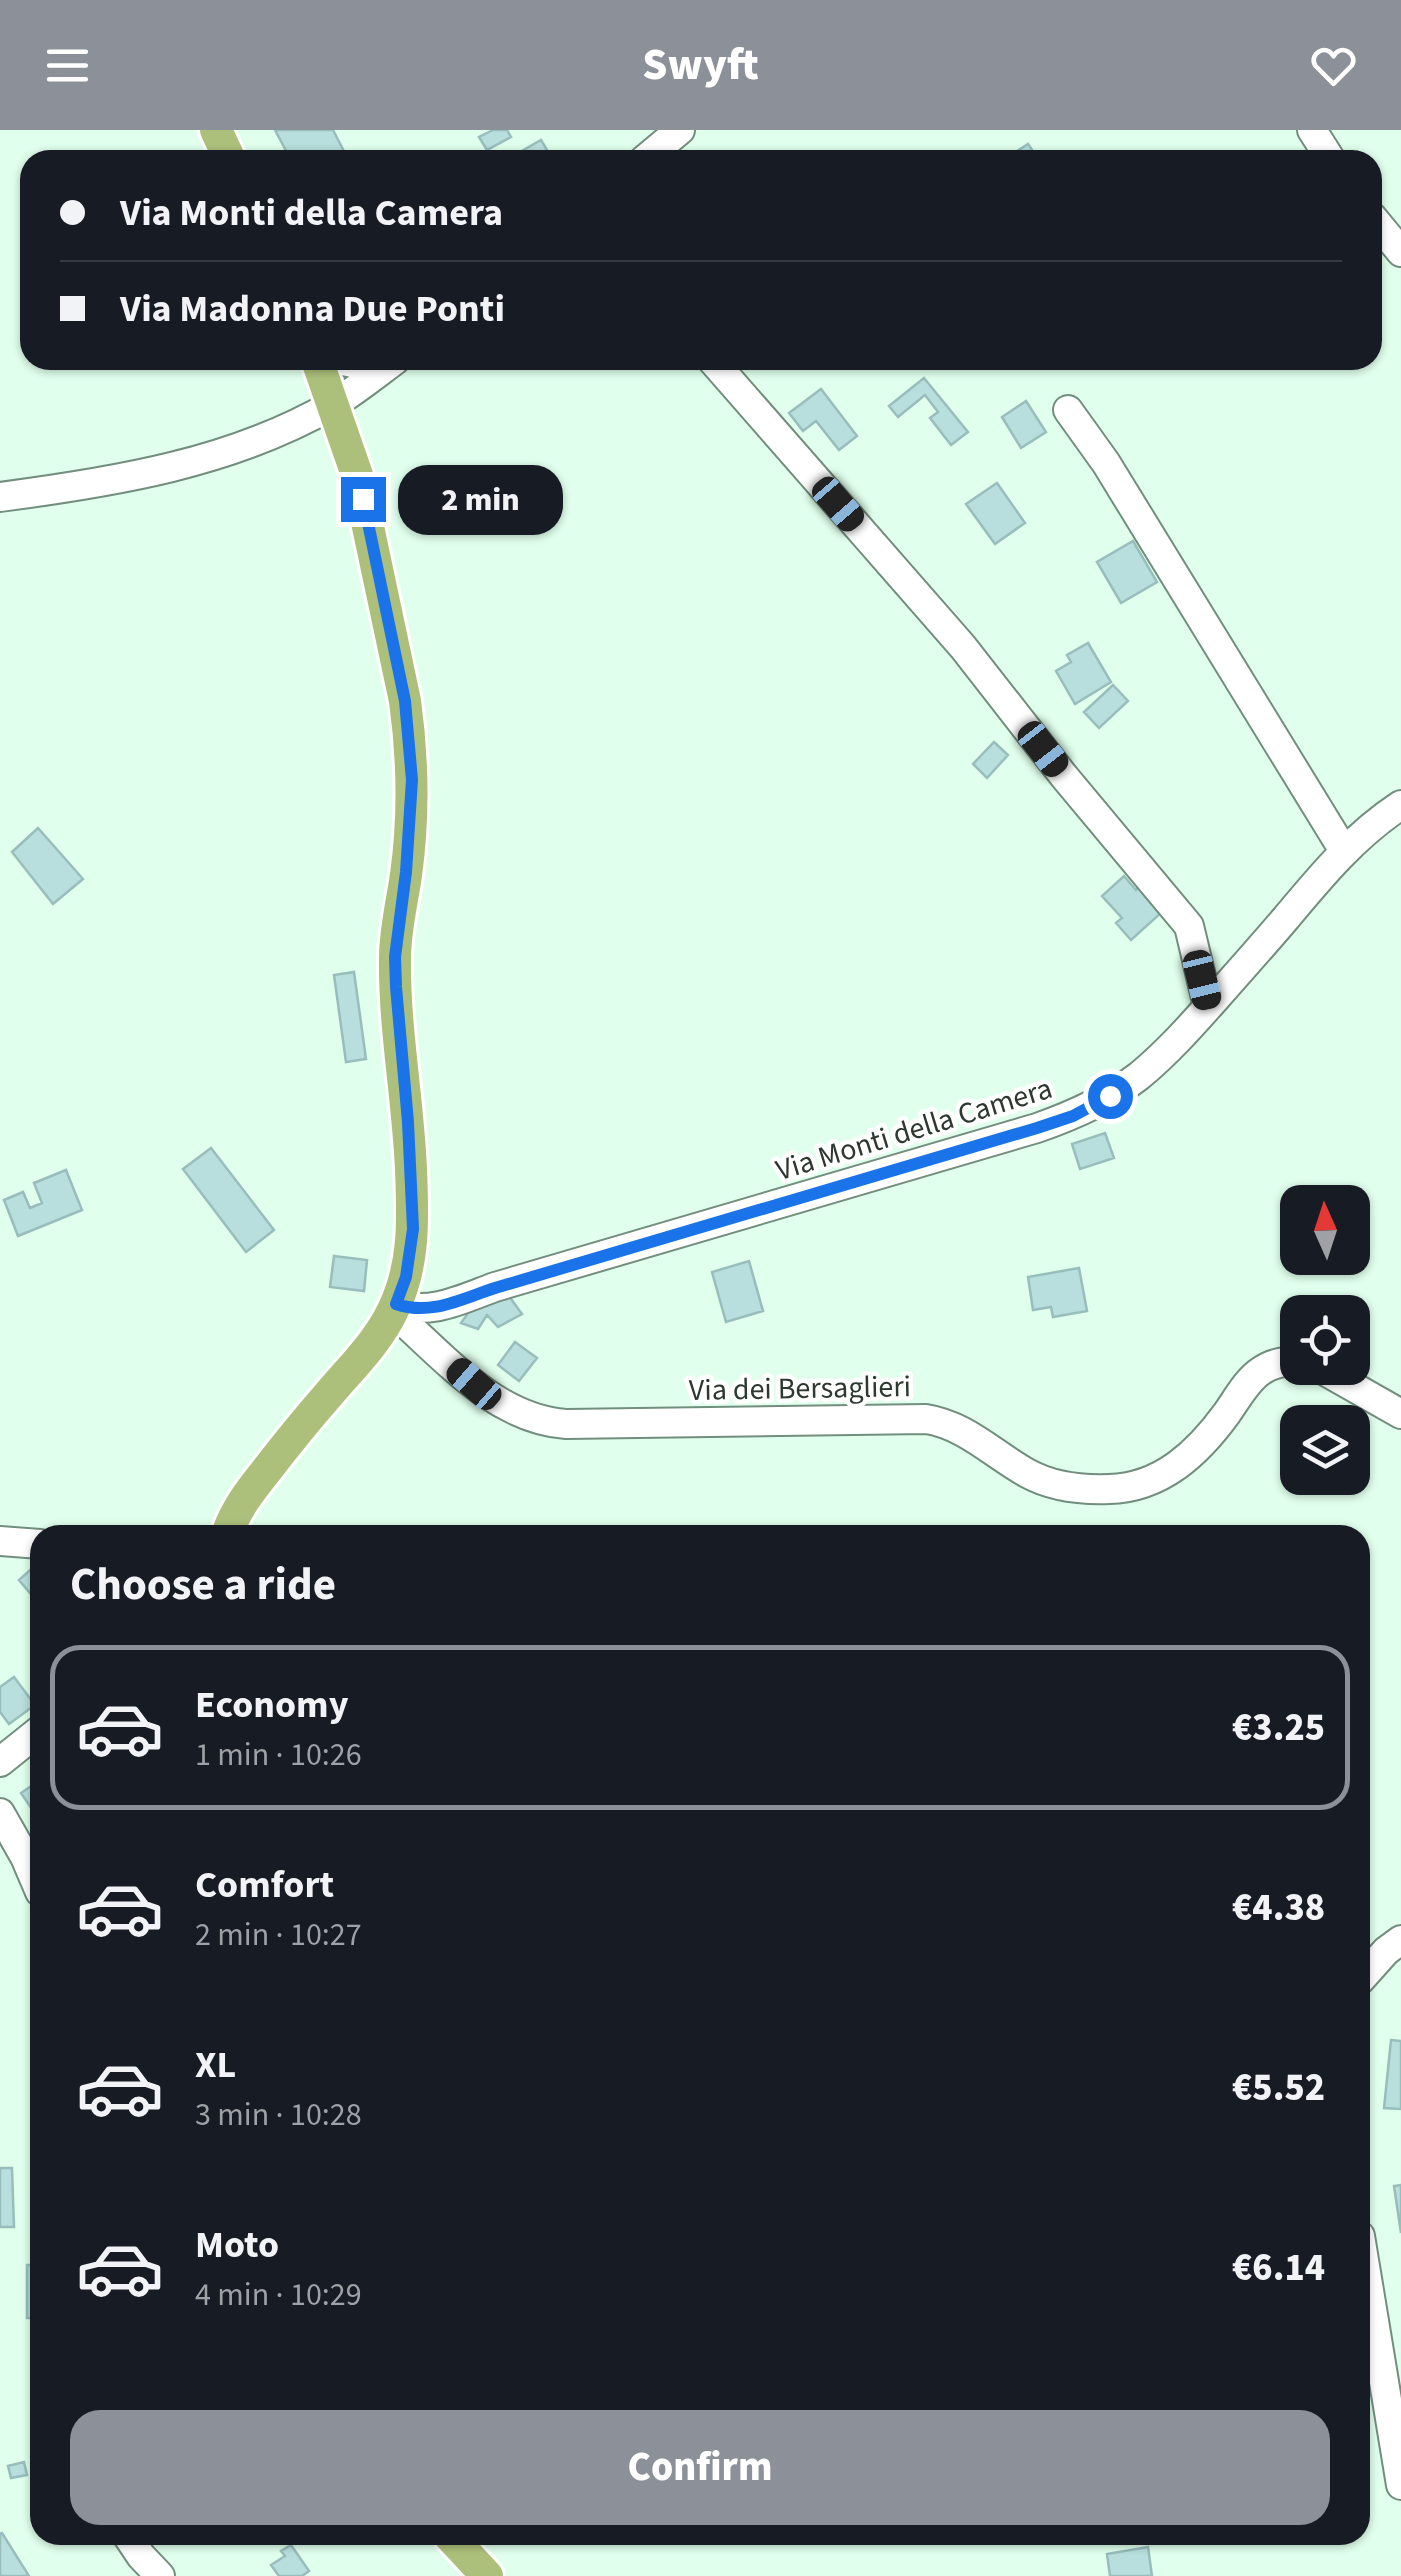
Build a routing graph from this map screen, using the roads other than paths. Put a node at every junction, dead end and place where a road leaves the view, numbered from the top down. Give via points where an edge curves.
1 (680, 130) edge
2 (656, 150) edge
3 (1382, 230) edge
4 (1401, 252) edge
5 (321, 370) edge
6 (381, 370) edge
7 (721, 370) edge
8 (334, 404) junction
9 (1068, 410) dead end
10 (0, 497) edge
11 (1401, 805) edge
12 (1344, 851) junction
13 (1208, 1006) junction
14 (394, 1308) junction
15 (1280, 1363) edge
16 (1350, 1385) edge
17 (1401, 1414) edge
18 (232, 1525) edge
19 (0, 1541) edge
20 (30, 1543) edge
21 (30, 1738) edge
22 (0, 1762) edge
23 (0, 1814) edge
24 (30, 1868) edge
25 (1401, 1940) edge
26 (1370, 1968) edge
27 (1370, 2296) edge
28 (1401, 2484) edge
29 (134, 2545) edge
30 (458, 2545) edge
31 (160, 2576) edge
32 (487, 2576) edge

1 - 2 street
3 - 4 street
5 - 8 main road
6 - 8 street
7 - 13 street via 963,647 1189,926
8 - 10 street via 206,458
8 - 14 main road via 363,499 410,752 409,841 395,957 413,1229
9 - 12 street
11 - 12 street, Via Monti della Camera
12 - 13 street, Via Monti della Camera
13 - 14 street, Via Monti della Camera via 1138,1076 1047,1125 443,1306
14 - 15 street, Via dei Bersaglieri via 494,1400 534,1420 926,1419 954,1426 1038,1478 1086,1488 1125,1488 1168,1473 1223,1419 1256,1374
14 - 18 main road via 243,1500
16 - 17 street
19 - 20 street
21 - 22 street
23 - 24 street
25 - 26 street
27 - 28 street
29 - 31 street
30 - 32 main road

